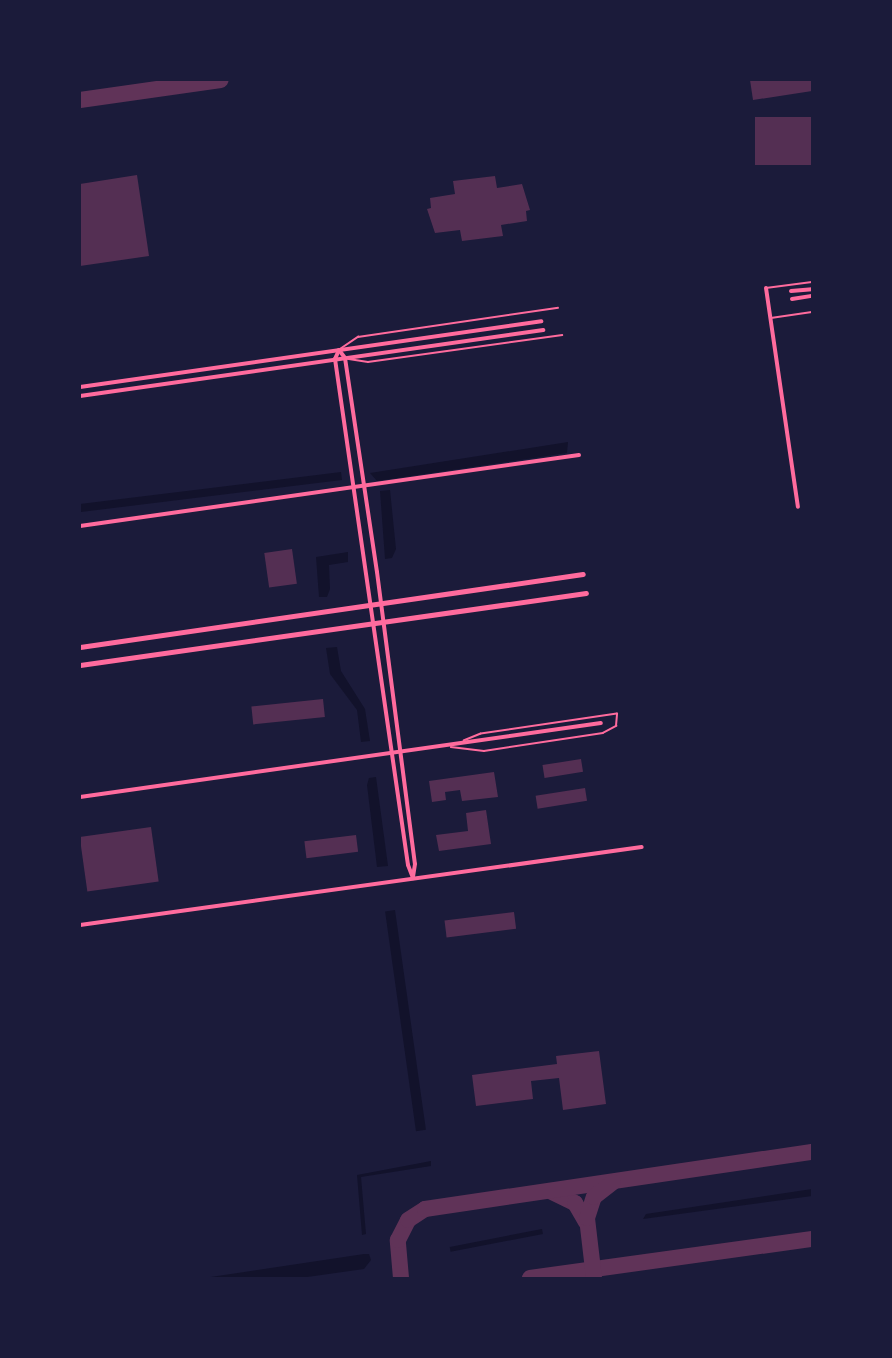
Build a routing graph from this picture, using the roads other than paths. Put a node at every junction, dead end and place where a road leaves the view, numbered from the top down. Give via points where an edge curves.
1 (813, 282) edge
2 (766, 288) joint
3 (813, 289) edge
4 (791, 291) dead end
5 (813, 296) edge
6 (792, 299) dead end
7 (558, 308) dead end
8 (813, 312) edge
9 (770, 318) junction
10 (541, 321) dead end
11 (543, 330) dead end
12 (562, 335) dead end
13 (339, 350) junction
14 (345, 358) junction
15 (335, 359) junction
16 (80, 387) edge
17 (80, 396) edge
18 (579, 455) dead end
19 (364, 486) junction
20 (354, 487) junction
21 (798, 507) dead end
22 (80, 526) edge
23 (583, 574) dead end
24 (586, 592) dead end
25 (381, 604) junction
26 (373, 605) junction
27 (383, 622) junction
28 (375, 623) junction
29 (80, 647) edge
30 (80, 665) edge
31 (601, 723) dead end
32 (452, 747) junction
33 (400, 754) junction
34 (393, 756) junction
35 (80, 798) edge
36 (642, 847) dead end
37 (413, 878) junction
38 (80, 925) edge

1 - 2 lane
2 - 9 street
3 - 4 street
5 - 6 street
7 - 13 lane via 358,337
8 - 9 lane
9 - 21 street
10 - 13 street
11 - 14 street
12 - 14 lane via 368,362
13 - 14 street
13 - 15 street
13 - 16 street
14 - 15 street
14 - 19 street
15 - 17 street
15 - 20 street
18 - 19 street
19 - 20 street
19 - 25 street
20 - 22 street
20 - 26 street
23 - 25 main road
24 - 27 main road
25 - 26 main road
25 - 27 street
26 - 28 street
26 - 29 main road
27 - 28 main road
27 - 33 street
28 - 30 main road
28 - 34 street
31 - 32 street
32 - 32 lane via 484,751 603,734 616,726 617,714 481,734
32 - 33 street
33 - 34 street
33 - 37 street via 415,864
34 - 35 street
34 - 37 street
36 - 37 street
37 - 38 street

